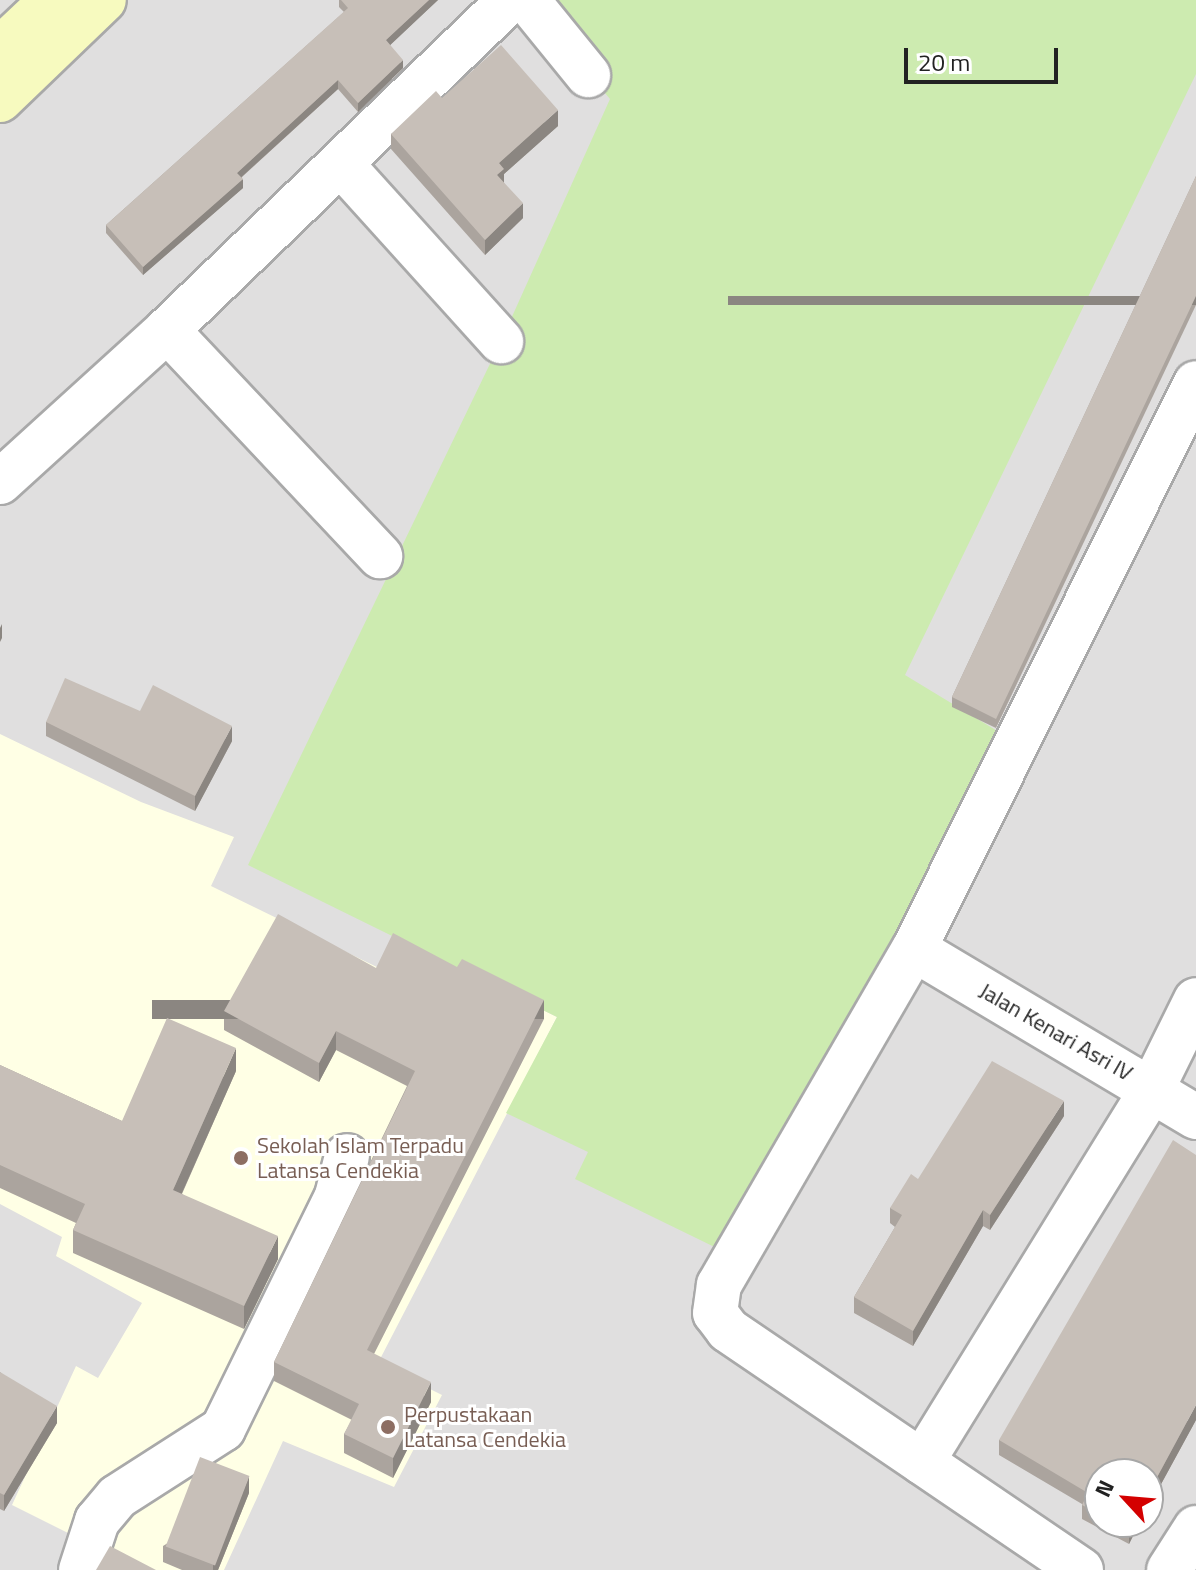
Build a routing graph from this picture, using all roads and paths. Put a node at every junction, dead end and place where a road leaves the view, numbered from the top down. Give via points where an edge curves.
1 (52, 0) edge
2 (104, 0) edge
3 (510, 0) edge
4 (527, 0) edge
5 (0, 49) edge
6 (588, 75) dead end
7 (0, 100) edge
8 (341, 164) junction
9 (167, 330) junction
10 (501, 341) dead end
11 (1196, 383) edge
12 (0, 482) edge
13 (380, 556) dead end
14 (914, 949) junction
15 (1196, 1000) edge
16 (1152, 1089) junction
17 (1196, 1117) edge
18 (347, 1156) dead end
19 (922, 1462) junction
20 (1196, 1528) edge
21 (81, 1570) edge
22 (1081, 1570) edge
23 (1169, 1570) edge

1 - 5 street
2 - 7 street
3 - 8 street
4 - 6 street
8 - 9 street
8 - 10 street
9 - 12 street
9 - 13 street
11 - 14 street
14 - 16 street, Jalan Kenari Asri IV
14 - 19 street via 727,1271 715,1313 728,1330
15 - 16 street
16 - 17 street, Jalan Kenari Asri IV
16 - 19 street
18 - 21 street via 337,1196 223,1429 117,1497 97,1521
19 - 22 street
20 - 23 street

